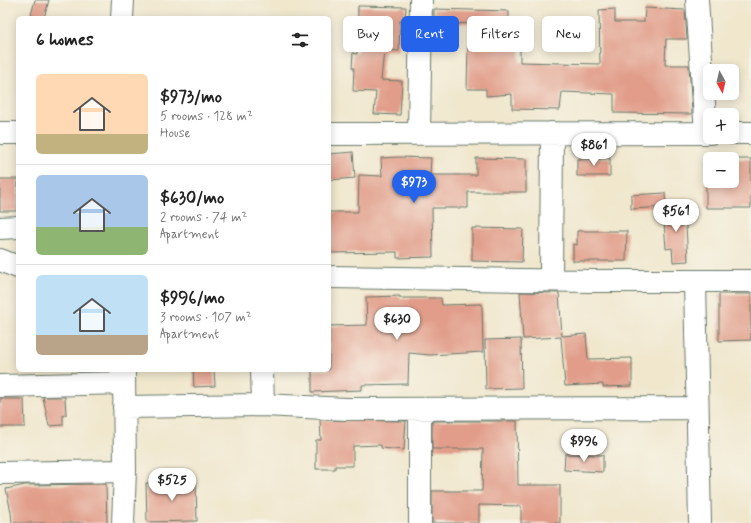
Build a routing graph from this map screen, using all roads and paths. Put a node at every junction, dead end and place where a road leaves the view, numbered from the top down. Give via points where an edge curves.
1 (123, 0) edge
2 (421, 0) edge
3 (697, 0) edge
4 (122, 16) edge
5 (706, 108) edge
6 (0, 133) edge
7 (16, 133) edge
8 (552, 133) junction
9 (703, 133) edge
10 (739, 133) edge
11 (751, 133) edge
12 (331, 134) edge
13 (419, 134) junction
14 (16, 227) edge
15 (0, 228) edge
16 (0, 260) edge
17 (16, 266) edge
18 (331, 277) edge
19 (551, 280) junction
20 (751, 281) edge
21 (694, 282) junction
22 (262, 372) edge
23 (124, 376) edge
24 (0, 386) edge
25 (263, 405) junction
26 (124, 407) junction
27 (697, 408) junction
28 (420, 409) junction
29 (125, 472) junction
30 (0, 473) edge
31 (123, 523) edge
32 (420, 523) edge
33 (700, 523) edge

1 - 4 street
2 - 13 street
3 - 5 street
6 - 7 street
8 - 9 street
8 - 13 street
8 - 19 street
10 - 11 street
12 - 13 street
14 - 15 street
16 - 17 street
18 - 19 street
19 - 21 street
20 - 21 street
21 - 27 street
22 - 25 street
23 - 24 street
23 - 26 street
25 - 26 street
25 - 28 street via 347,410
26 - 29 street
27 - 28 street
27 - 33 street
28 - 32 street
29 - 30 street
29 - 31 street

